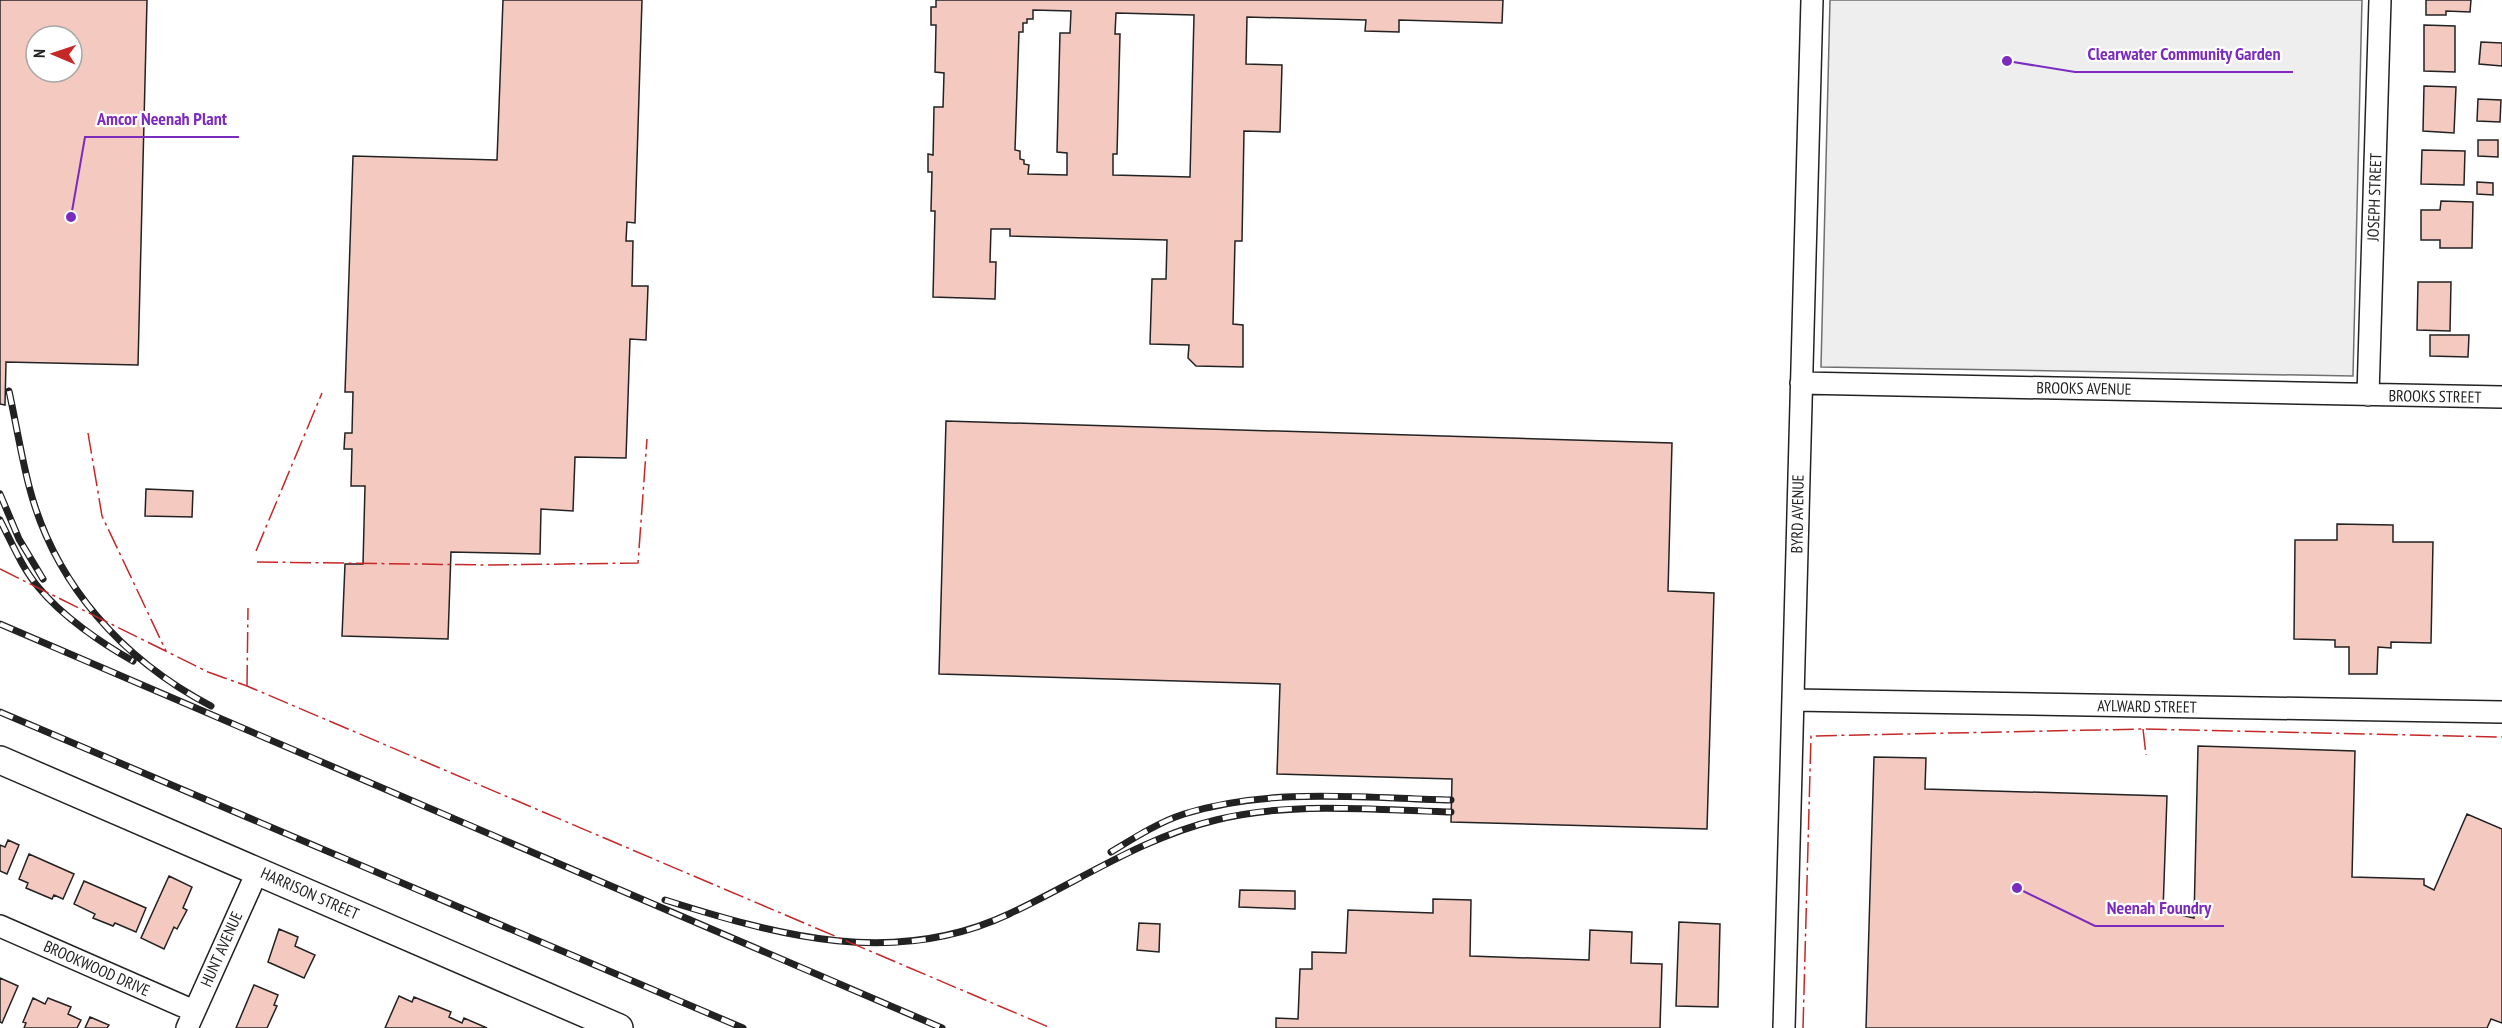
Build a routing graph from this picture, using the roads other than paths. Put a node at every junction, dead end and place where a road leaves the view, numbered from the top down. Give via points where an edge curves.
1 (1812, 0) edge
2 (2380, 0) edge
3 (1801, 382) junction
4 (2368, 395) junction
5 (2502, 397) edge
6 (1793, 700) junction
7 (2502, 712) edge
8 (0, 760) edge
9 (258, 870) junction
10 (0, 926) edge
11 (190, 1019) edge
12 (619, 1028) edge
13 (1784, 1028) edge

1 - 3 street, BYRD AVENUE
2 - 4 street, JOSEPH STREET
3 - 4 street, BROOKS AVENUE
3 - 6 street, BYRD AVENUE
4 - 5 street, BROOKS STREET
6 - 7 street, AYLWARD STREET
6 - 13 street, BYRD AVENUE
8 - 9 main road, HARRISON STREET
9 - 11 street, HUNT AVENUE
9 - 12 main road, HARRISON STREET
10 - 11 street, BROOKWOOD DRIVE

